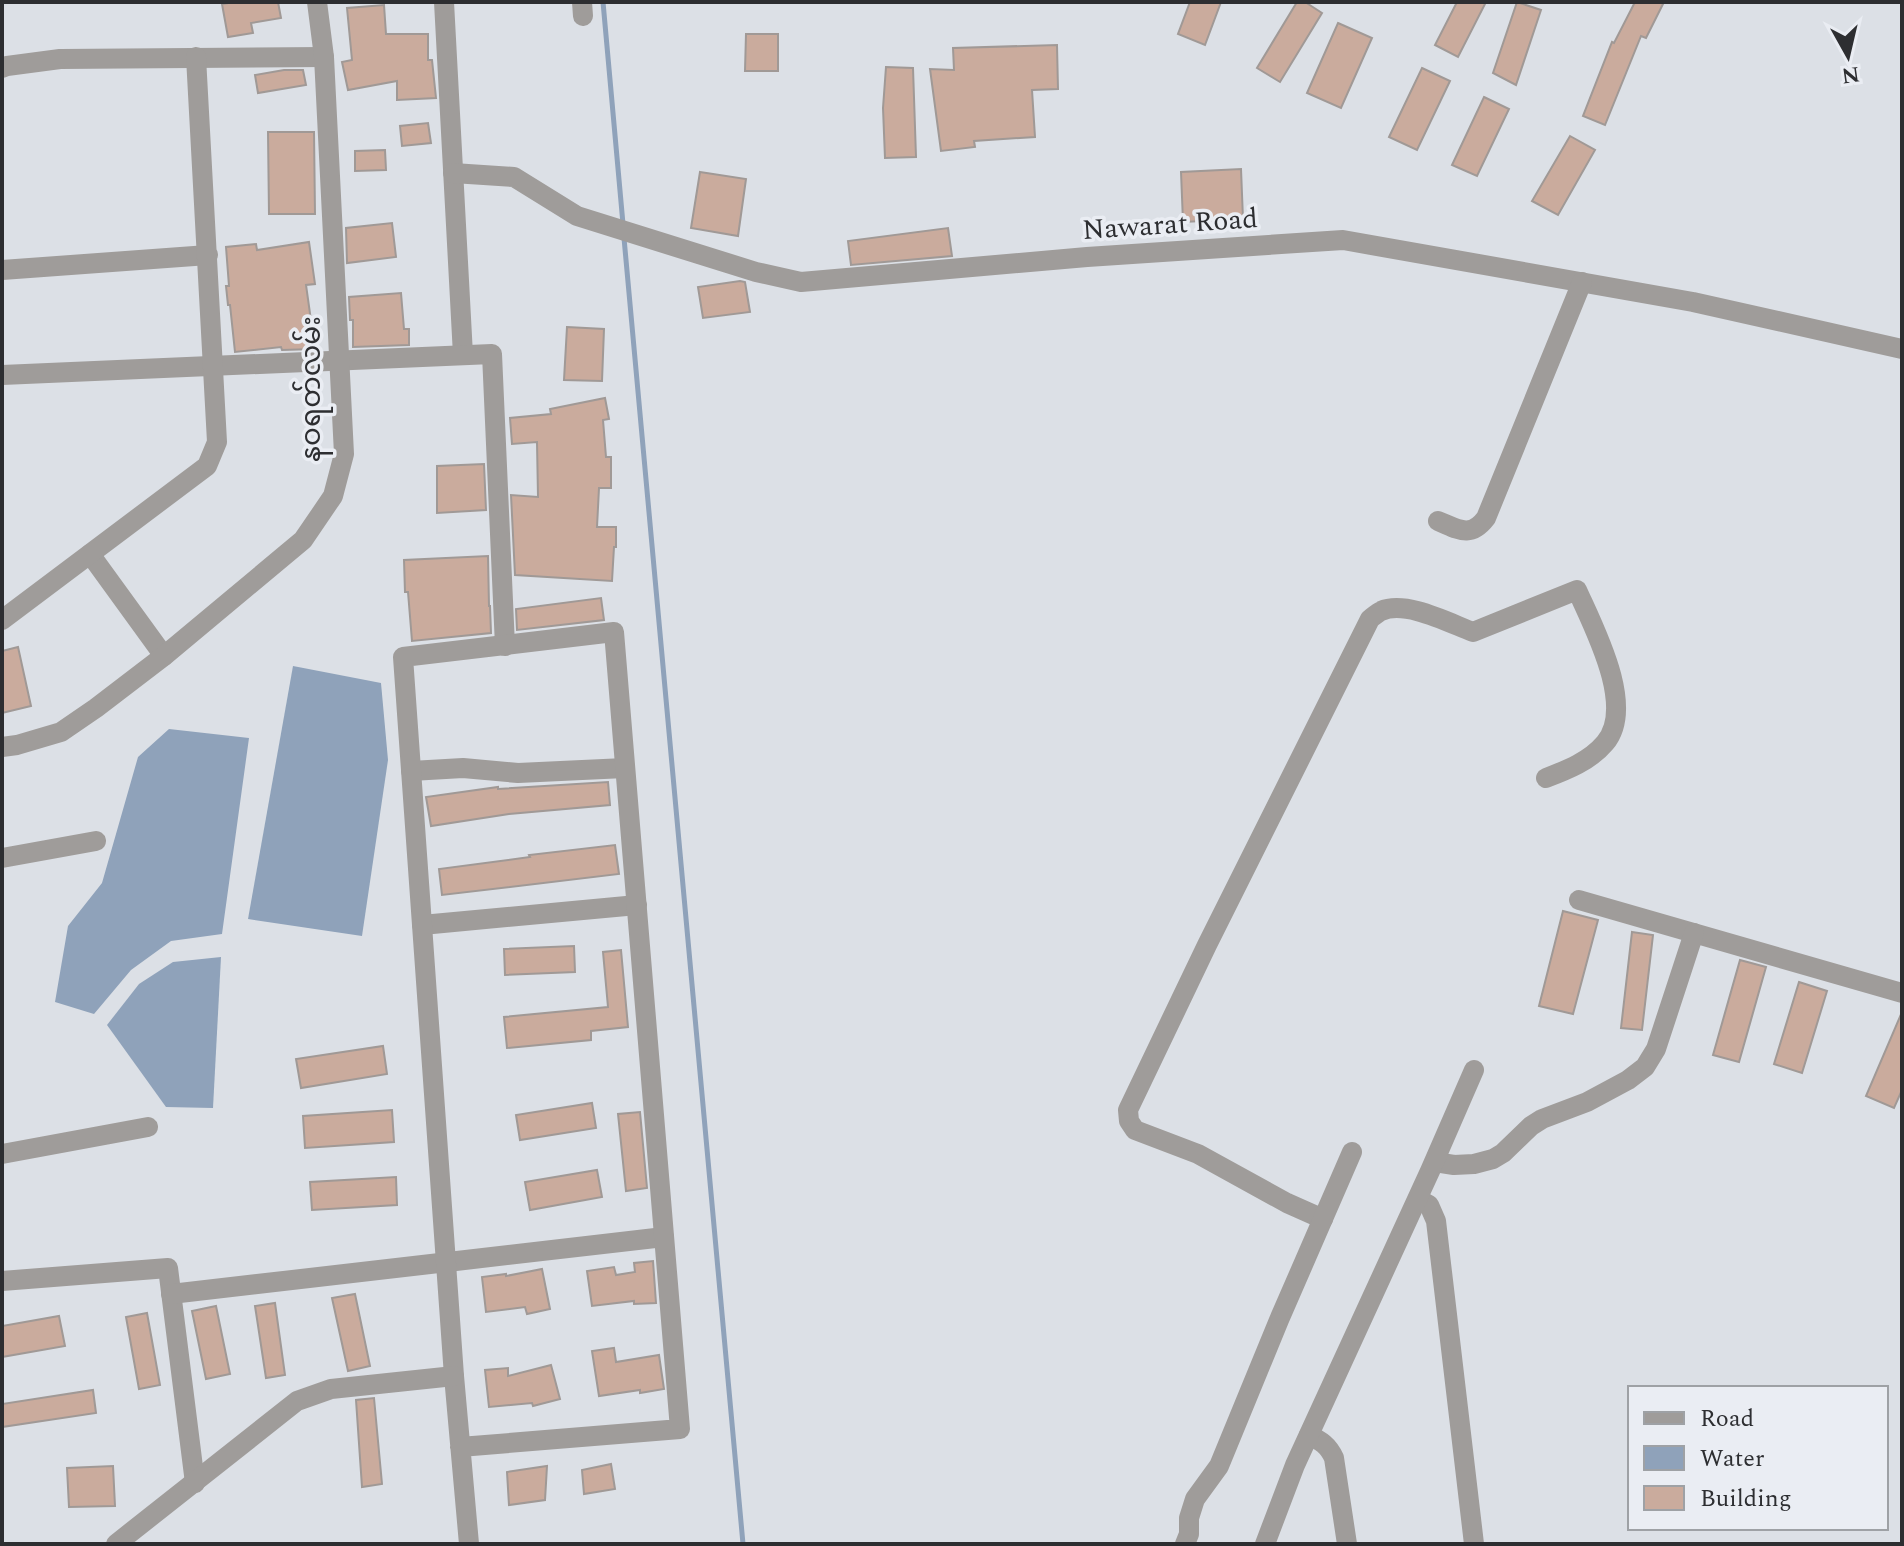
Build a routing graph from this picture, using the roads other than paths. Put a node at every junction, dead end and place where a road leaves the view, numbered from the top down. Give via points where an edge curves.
1 (317, 2) edge
2 (444, 2) edge
3 (196, 57) junction
4 (324, 57) junction
5 (2, 68) edge
6 (453, 173) junction
7 (208, 255) junction
8 (2, 270) edge
9 (1582, 282) junction
10 (1902, 349) edge
11 (463, 355) junction
12 (341, 361) junction
13 (213, 366) junction
14 (2, 375) edge
15 (1438, 521) dead end
16 (90, 554) junction
17 (2, 620) edge
18 (505, 646) junction
19 (164, 656) junction
20 (2, 747) edge
21 (625, 768) junction
22 (411, 771) junction
23 (1546, 778) dead end
24 (96, 841) dead end
25 (2, 858) edge
26 (1579, 900) dead end
27 (637, 905) junction
28 (422, 925) junction
29 (1694, 933) junction
30 (1902, 993) edge
31 (1474, 1070) dead end
32 (148, 1127) dead end
33 (1352, 1152) dead end
34 (2, 1154) edge
35 (1435, 1162) junction
36 (1418, 1199) junction
37 (1323, 1219) junction
38 (664, 1237) junction
39 (446, 1264) junction
40 (2, 1281) edge
41 (171, 1294) junction
42 (454, 1376) junction
43 (1309, 1435) junction
44 (460, 1447) junction
45 (195, 1483) junction
46 (116, 1544) edge
47 (469, 1544) edge
48 (1185, 1544) edge
49 (1265, 1544) edge
50 (1347, 1544) edge
51 (1474, 1544) edge

1 - 4 street, နဝရတ်လမ်း
2 - 6 street
3 - 4 street
3 - 5 street via 60,59
3 - 7 street
4 - 12 street, နဝရတ်လမ်း
6 - 9 street, Nawarat Road via 514,177 577,216 801,282 1343,240
6 - 11 street
7 - 8 street
7 - 13 street
9 - 10 street, Nawarat Road
9 - 15 street via 1486,518 1472,531
11 - 12 street
11 - 18 street via 492,354
12 - 13 street
12 - 19 street, နဝရတ်လမ်း via 344,454 333,496 303,540
13 - 14 street
13 - 16 street via 217,442 207,466
16 - 17 street
16 - 19 street
18 - 21 street via 614,632
18 - 22 street via 403,657
19 - 20 street, နဝရတ်လမ်း via 61,732
21 - 22 street
21 - 27 street
22 - 28 street
23 - 37 street via 1589,758 1615,728 1612,677 1577,590 1473,632 1403,609 1380,611 1370,619 1128,1110 1135,1130 1198,1154
24 - 25 street
26 - 29 street
27 - 28 street
27 - 38 street
28 - 39 street
29 - 30 street
29 - 35 street via 1656,1049 1645,1067 1587,1102 1542,1119 1493,1159 1474,1164
31 - 35 street
32 - 34 street
33 - 37 street
35 - 36 street
36 - 43 street
36 - 51 street via 1429,1205 1436,1221
37 - 48 street via 1219,1466 1195,1499
38 - 39 street
38 - 44 street via 680,1429
39 - 41 street
39 - 42 street
40 - 41 street via 168,1268
41 - 45 street
42 - 44 street
42 - 45 street via 331,1389 297,1401
43 - 49 street
43 - 50 street via 1324,1442 1334,1458
44 - 47 street
45 - 46 street

